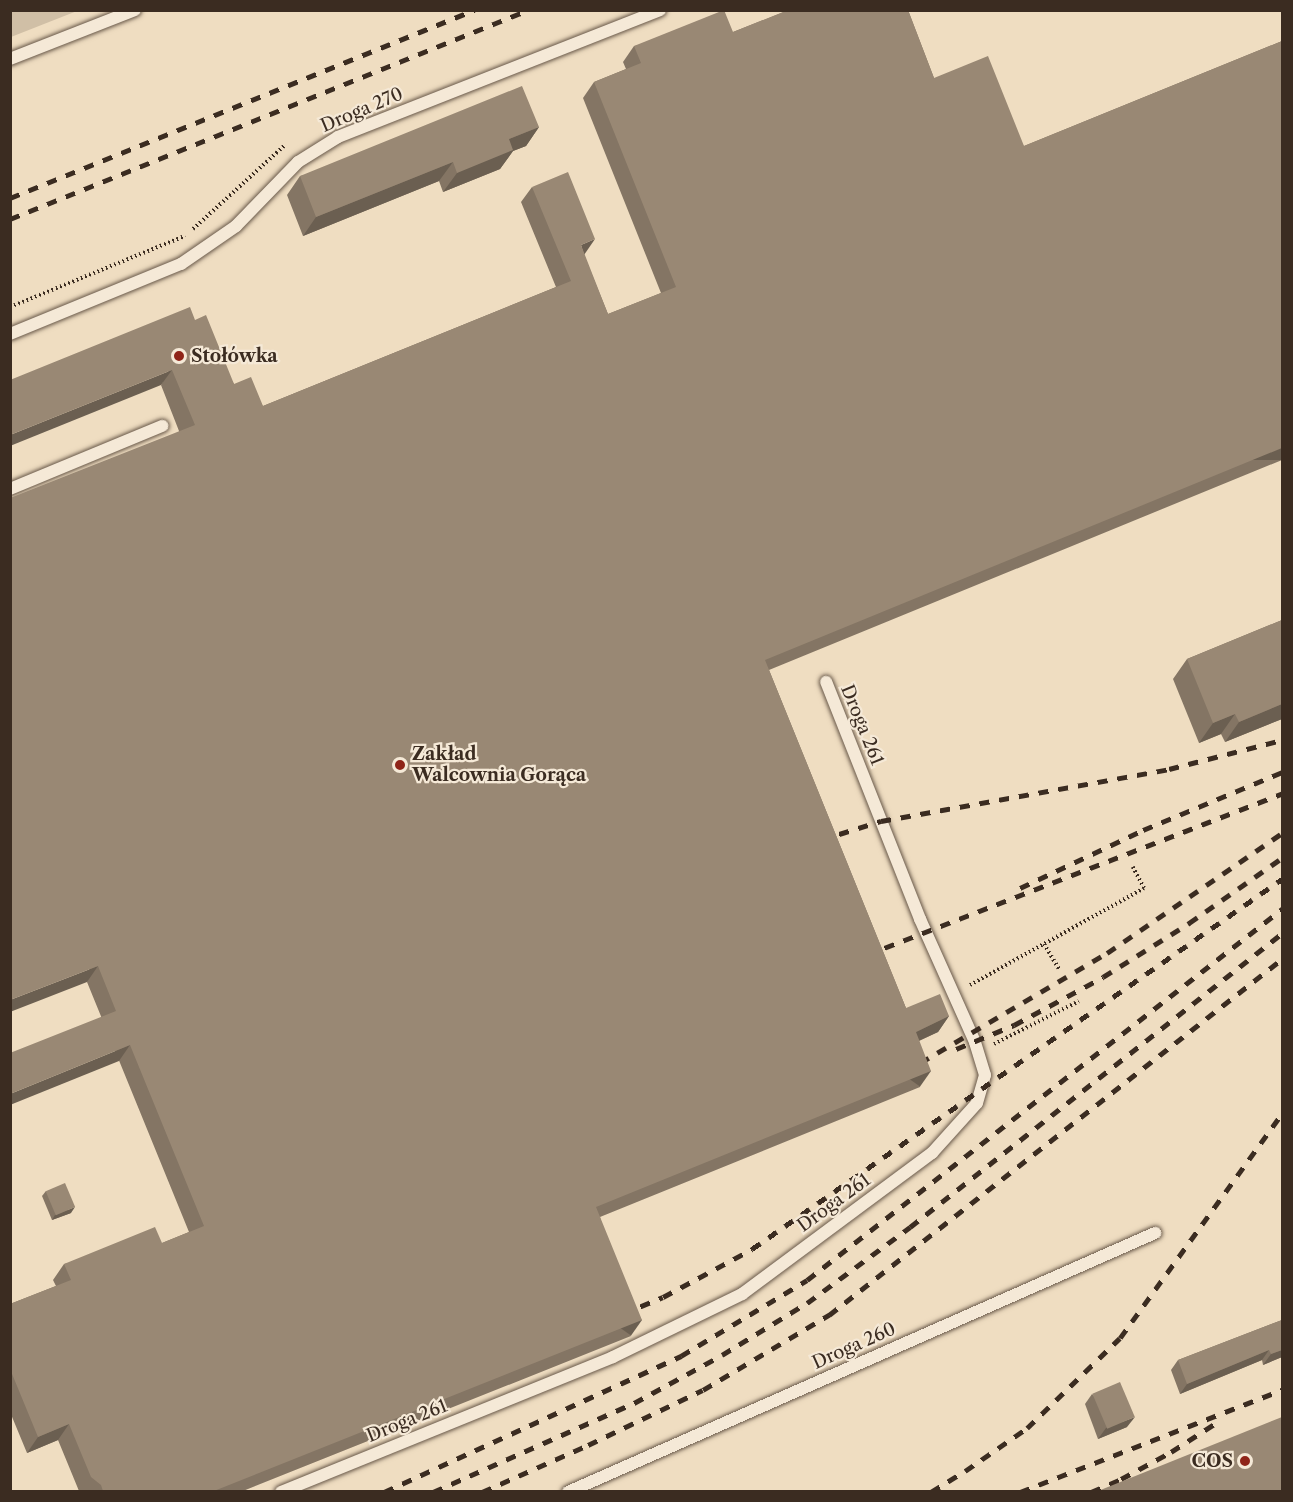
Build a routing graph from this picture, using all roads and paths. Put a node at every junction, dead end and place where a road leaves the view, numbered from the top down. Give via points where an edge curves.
1 (135, 10) edge
2 (660, 10) edge
3 (10, 59) edge
4 (10, 334) edge
5 (162, 426) dead end
6 (10, 489) edge
7 (826, 682) dead end
8 (1133, 867) dead end
9 (1044, 944) junction
10 (1059, 969) dead end
11 (954, 994) junction
12 (1079, 1001) dead end
13 (979, 1052) junction
14 (1155, 1233) dead end
15 (281, 1491) edge
16 (568, 1491) edge

1 - 3 lane
2 - 4 lane, Droga 270 via 338,137 298,162 236,225 188,260
5 - 6 lane
7 - 11 lane, Droga 261
8 - 9 path via 1144,888
9 - 10 path
9 - 11 path
11 - 13 lane, Droga 261
12 - 13 path
13 - 15 lane, Droga 261 via 985,1075 976,1103 932,1153 742,1294 613,1357
14 - 16 lane, Droga 260

